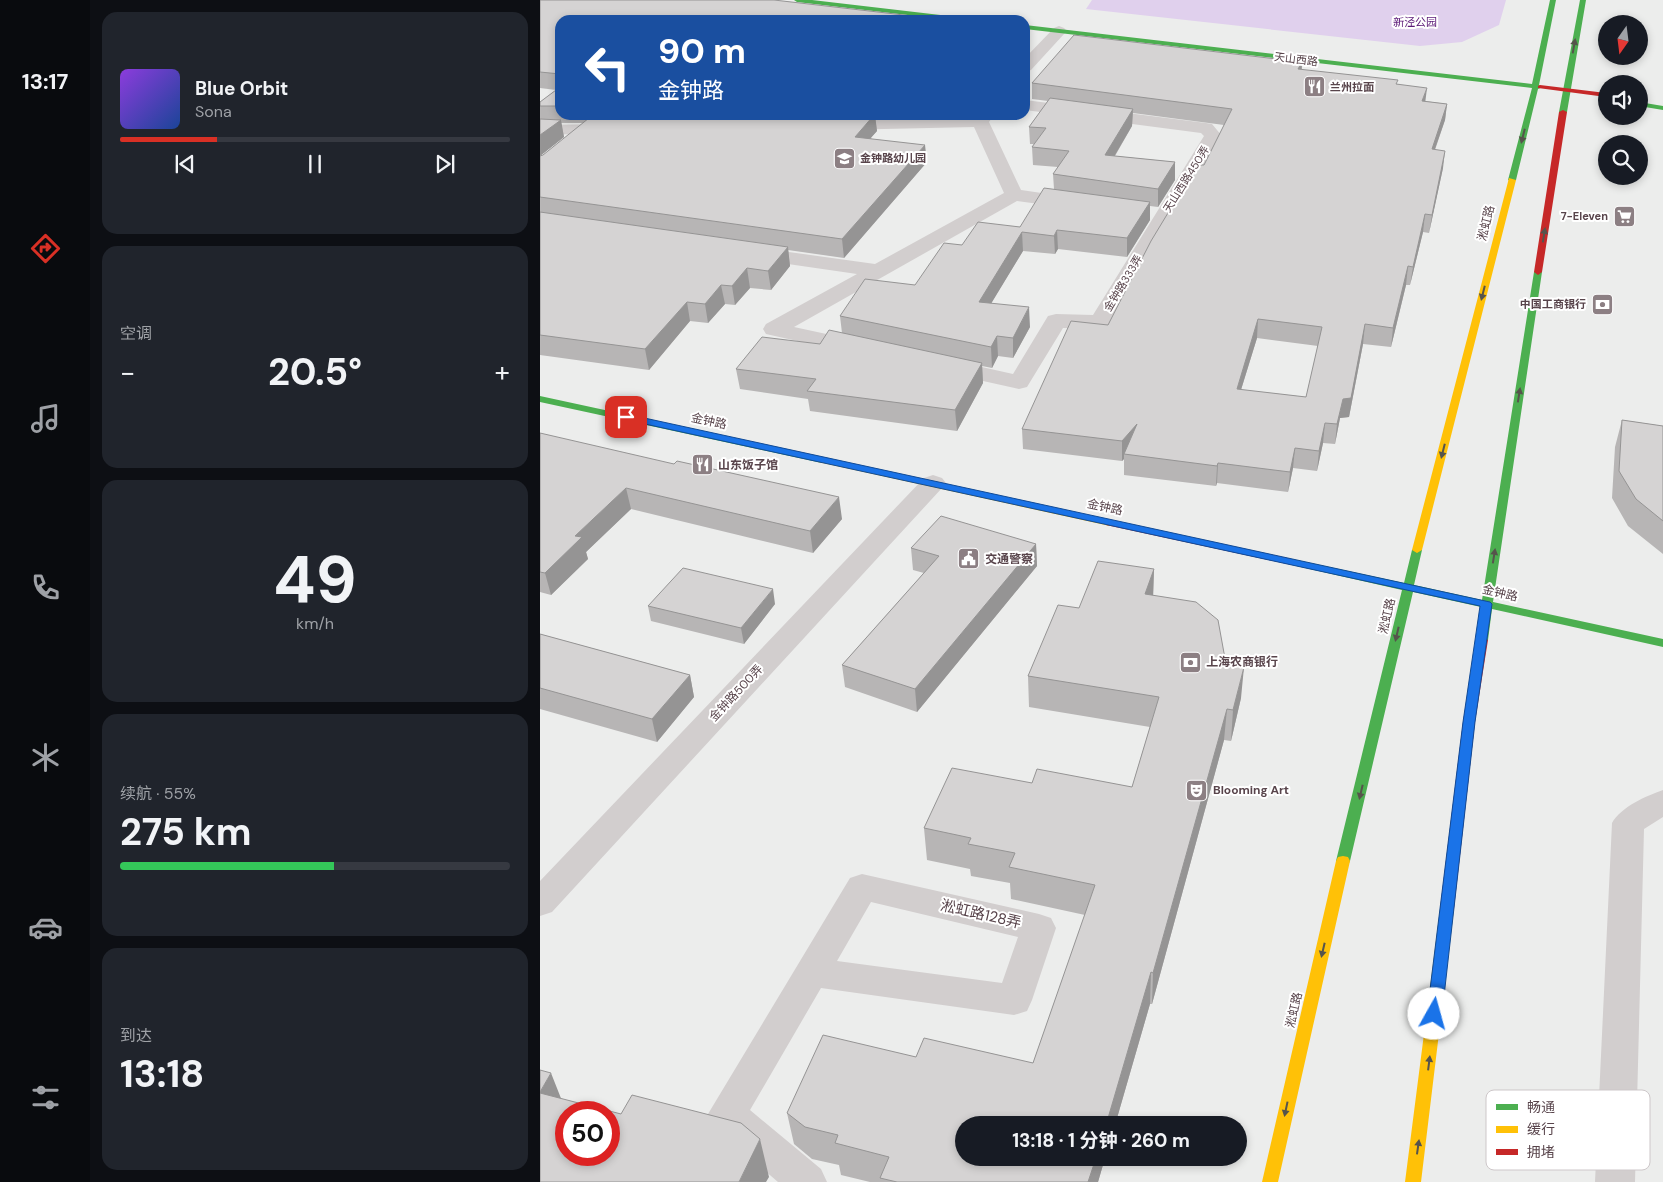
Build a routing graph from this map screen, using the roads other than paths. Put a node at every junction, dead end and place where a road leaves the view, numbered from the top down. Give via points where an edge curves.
1 (797, 0) edge
2 (1553, 0) edge
3 (1584, 0) edge
4 (924, 15) edge
5 (1030, 28) edge
6 (1060, 31) junction
7 (1030, 62) edge
8 (1535, 88) junction
9 (1566, 92) junction
10 (1598, 96) edge
11 (1648, 99) edge
12 (1663, 100) edge
13 (1030, 106) edge
14 (1648, 106) edge
15 (1663, 108) edge
16 (957, 120) edge
17 (983, 120) edge
18 (826, 125) edge
19 (626, 129) edge
20 (540, 130) edge
21 (588, 130) junction
22 (567, 146) edge
23 (1014, 195) junction
24 (1089, 205) edge
25 (1155, 214) joint
26 (730, 250) edge
27 (877, 271) junction
28 (878, 352) edge
29 (925, 362) edge
30 (540, 399) edge
31 (933, 483) junction
32 (1408, 586) junction
33 (1486, 604) junction
34 (1663, 643) edge
35 (1663, 802) edge
36 (540, 903) edge
37 (813, 972) junction
38 (1618, 1090) edge
39 (807, 1182) edge
40 (1270, 1182) edge
41 (1413, 1182) edge

1 - 4 main road
2 - 8 main road, 淞虹路
9 -> 3 main road
5 - 6 main road, 天山西路
6 - 7 street
6 - 8 main road, 天山西路
8 - 9 main road, 天山西路
8 -> 32 main road, 淞虹路
9 - 10 main road, 天山西路
33 -> 9 main road
11 - 12 main road
13 - 25 street, 天山西路450弄 via 1206,128 1213,136
14 - 15 main road
16 - 18 street
17 - 23 street
19 - 21 street
20 - 21 street
21 - 22 street
23 - 24 street
23 - 27 street
25 - 29 street, 金钟路333弄 via 1100,322 1056,321 1019,382
26 - 27 street
27 - 28 street via 774,330
30 - 31 main road, 金钟路
31 - 32 main road, 金钟路
31 - 36 street, 金钟路500弄
32 - 33 main road, 金钟路
32 -> 40 main road, 淞虹路
33 - 34 main road, 金钟路
41 -> 33 main road
35 - 38 street via 1628,823
37 - 37 street, 淞虹路128弄 via 862,887 1039,928 1014,1000
37 - 39 street, 淞虹路128弄 via 727,1114

